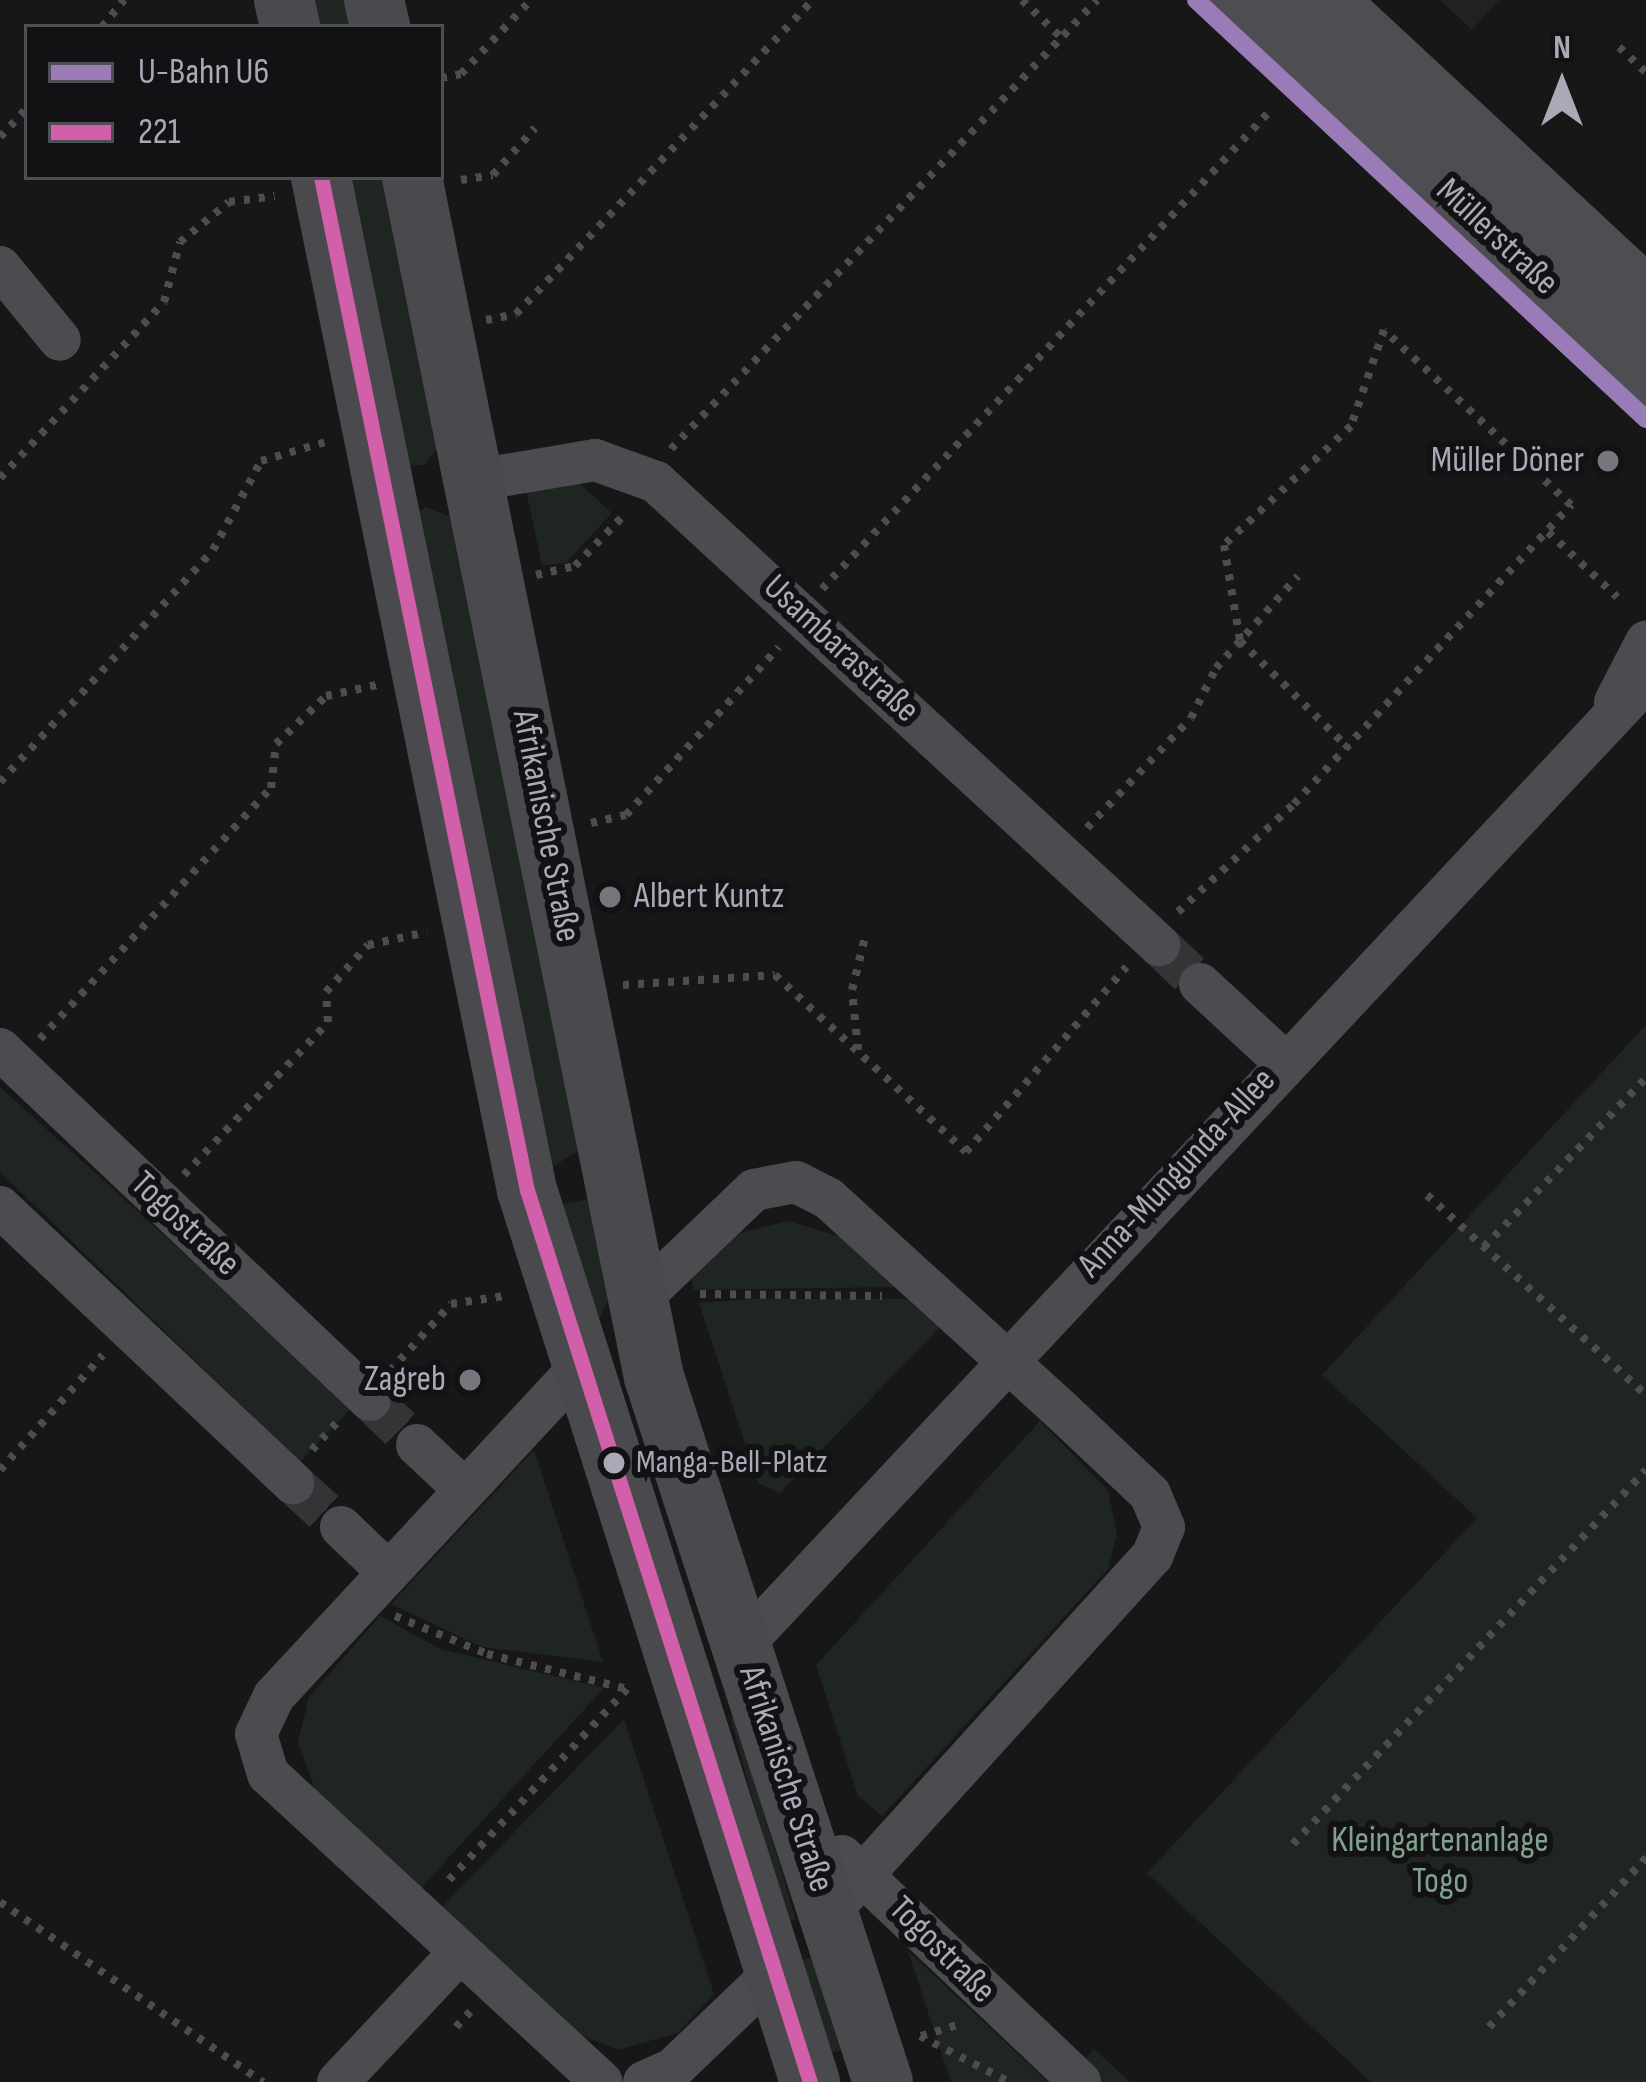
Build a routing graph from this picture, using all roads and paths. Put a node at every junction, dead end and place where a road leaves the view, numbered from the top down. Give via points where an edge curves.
1 (124, 0) edge
2 (813, 0) edge
3 (1022, 0) edge
4 (1097, 0) edge
5 (1242, 0) edge
6 (1322, 0) edge
7 (526, 2) edge
8 (104, 24) edge
9 (1063, 39) junction
10 (1619, 47) dead end
11 (1646, 72) edge
12 (444, 77) edge
13 (24, 111) edge
14 (1267, 114) dead end
15 (535, 128) dead end
16 (0, 137) edge
17 (444, 178) edge
18 (434, 180) edge
19 (298, 186) edge
20 (0, 267) edge
21 (1646, 301) edge
22 (485, 320) dead end
23 (60, 340) dead end
24 (1646, 375) edge
25 (325, 442) dead end
26 (666, 454) dead end
27 (0, 478) edge
28 (477, 481) junction
29 (388, 499) junction
30 (623, 515) dead end
31 (1548, 531) junction
32 (535, 575) dead end
33 (1298, 576) dead end
34 (817, 595) dead end
35 (1617, 597) dead end
36 (791, 633) dead end
37 (1240, 641) junction
38 (1646, 642) edge
39 (377, 686) dead end
40 (1630, 692) edge
41 (1347, 747) junction
42 (0, 782) edge
43 (591, 823) dead end
44 (1077, 838) dead end
45 (428, 932) dead end
46 (865, 937) dead end
47 (1155, 940) junction
48 (1200, 984) tunnel mouth
49 (623, 986) dead end
50 (17, 1047) edge
51 (858, 1052) junction
52 (1282, 1060) junction
53 (1646, 1078) edge
54 (194, 1164) dead end
55 (616, 1171) junction
56 (527, 1190) junction
57 (1427, 1195) dead end
58 (0, 1207) edge
59 (1484, 1247) junction
60 (915, 1280) junction
61 (504, 1296) dead end
62 (661, 1299) junction
63 (108, 1349) dead end
64 (1005, 1359) junction
65 (577, 1370) junction
66 (374, 1388) junction
67 (1646, 1395) edge
68 (418, 1444) tunnel mouth
69 (0, 1470) edge
70 (1646, 1470) edge
71 (290, 1480) joint
72 (465, 1490) junction
73 (341, 1527) tunnel mouth
74 (378, 1585) junction
75 (742, 1646) junction
76 (686, 1702) junction
77 (1294, 1844) dead end
78 (1646, 1858) edge
79 (846, 1891) junction
80 (432, 1899) dead end
81 (0, 1902) edge
82 (458, 1954) junction
83 (774, 1972) junction
84 (1489, 2027) dead end
85 (902, 2059) edge
86 (263, 2082) edge
87 (338, 2082) edge
88 (602, 2082) edge
89 (644, 2082) edge
90 (810, 2082) edge
91 (1009, 2082) edge
92 (1080, 2082) edge

1 - 8 path
2 - 22 path via 516,314
3 - 9 path
4 - 9 path
5 - 24 main road, Müllerstraße
6 - 21 main road, Müllerstraße
7 - 12 path via 461,74
9 - 26 path
10 - 11 path
13 - 16 path
14 - 34 path
15 - 17 path via 493,175
18 - 28 street, Afrikanische Straße
19 - 27 path via 229,202 180,242 164,302
19 - 29 street, Afrikanische Straße
20 - 23 street
25 - 42 path via 261,461 213,550
28 - 29 street
28 - 47 street, Usambarastraße via 595,460 656,482
28 - 55 street, Afrikanische Straße
29 - 56 street, Afrikanische Straße
30 - 32 path via 575,566
31 - 35 path
31 - 37 path via 1571,505 1384,329 1351,426 1224,545
31 - 41 path
33 - 37 path
36 - 43 path via 626,815
37 - 41 path
37 - 44 path via 1191,718
38 - 40 street, Anna-Mungunda-Allee
39 - 50 path via 326,696 276,744 271,788
40 - 52 street, Anna-Mungunda-Allee
41 - 47 path
45 - 54 path via 368,945 326,992 328,1022
46 - 51 path via 852,990
47 - 51 path via 966,1152
48 - 52 street
49 - 51 path via 776,975
50 - 66 street, Togostraße
52 - 64 street, Anna-Mungunda-Allee
53 - 59 path
55 - 56 street
55 - 62 street, Afrikanische Straße
56 - 65 street, Afrikanische Straße
57 - 59 path
58 - 71 street
59 - 67 path
60 - 62 path via 865,1299
60 - 62 street via 829,1199 776,1183 735,1205
60 - 64 street
61 - 66 path via 451,1304
62 - 65 street
62 - 75 street, Afrikanische Straße via 655,1377
63 - 69 path
64 - 75 street, Anna-Mungunda-Allee
64 - 79 street via 1150,1494 1164,1527 1152,1556
65 - 72 street
65 - 76 street, Afrikanische Straße
66 - 71 path
68 - 72 street
70 - 77 path
72 - 74 street
73 - 74 street
74 - 80 path via 433,1636 627,1689
74 - 82 street via 268,1706 258,1756
75 - 76 street, Afrikanische Straße
75 - 79 street, Afrikanische Straße via 802,1821
76 - 83 street, Afrikanische Straße
78 - 84 path
79 - 83 street, Afrikanische Straße
79 - 85 street, Afrikanische Straße
79 - 92 street, Togostraße
81 - 86 path
82 - 87 street
82 - 88 street
83 - 89 street
83 - 90 street, Afrikanische Straße
85 - 91 path

